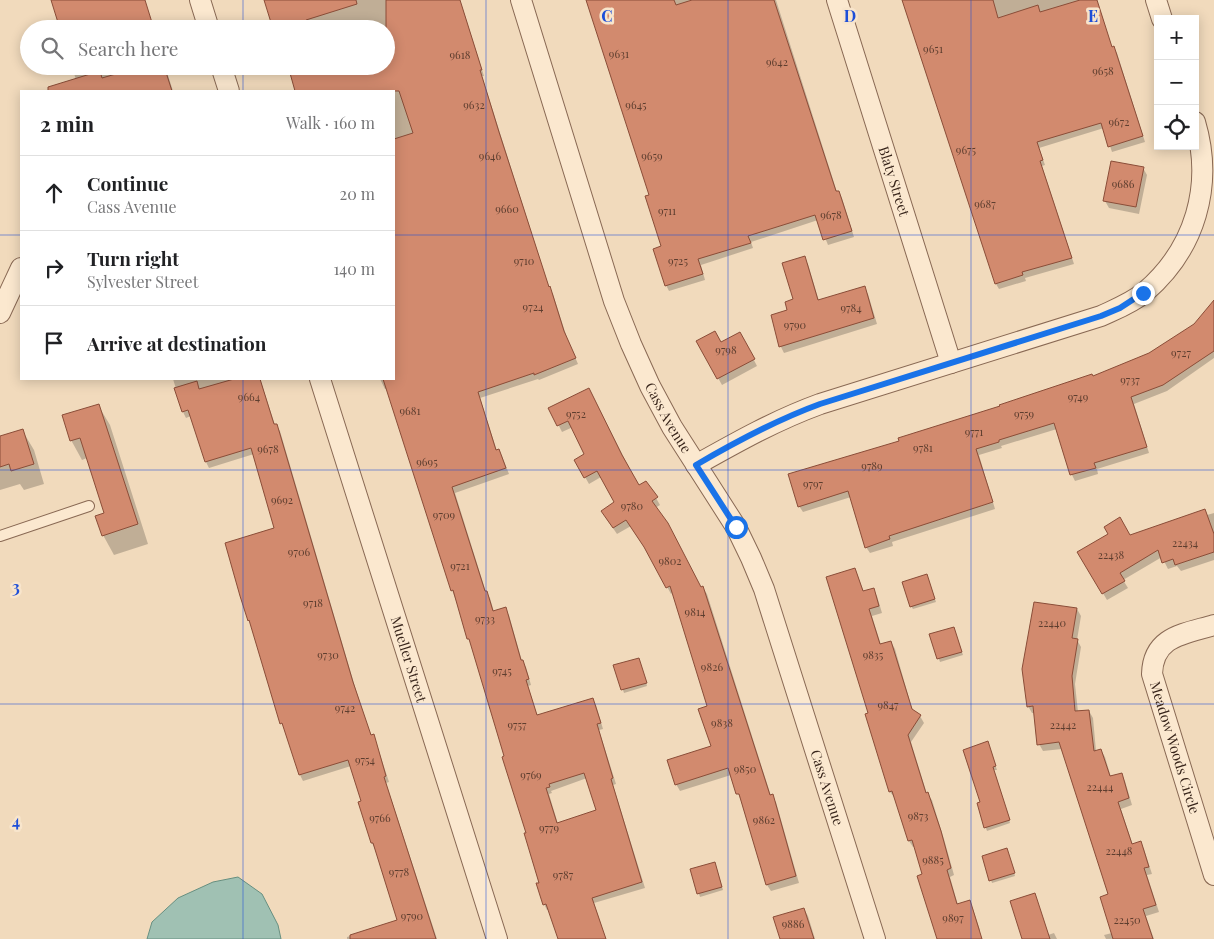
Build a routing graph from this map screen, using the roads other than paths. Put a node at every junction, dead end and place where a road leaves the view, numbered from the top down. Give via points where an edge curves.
1 (200, 0) edge
2 (520, 0) edge
3 (837, 0) edge
4 (1156, 0) edge
5 (1161, 15) edge
6 (206, 20) edge
7 (224, 75) edge
8 (229, 90) edge
9 (1199, 139) edge
10 (20, 268) edge
11 (0, 313) edge
12 (951, 364) junction
13 (320, 380) edge
14 (696, 465) junction
15 (89, 506) dead end
16 (0, 536) edge
17 (1214, 625) edge
18 (1214, 875) edge
19 (497, 939) edge
20 (875, 939) edge

1 - 6 street
2 - 14 street, Cass Avenue via 614,301 650,386
3 - 12 street, Blaty Street
4 - 5 street
7 - 8 street
9 - 12 street via 1203,166 1199,208 1187,240 1168,269 1143,293 1107,313
10 - 11 street
12 - 14 street via 790,415
13 - 19 street, Mueller Street
14 - 20 street, Cass Avenue via 736,527 764,589
15 - 16 lane
17 - 18 street, Meadow Woods Circle via 1170,638 1152,662 1152,674

